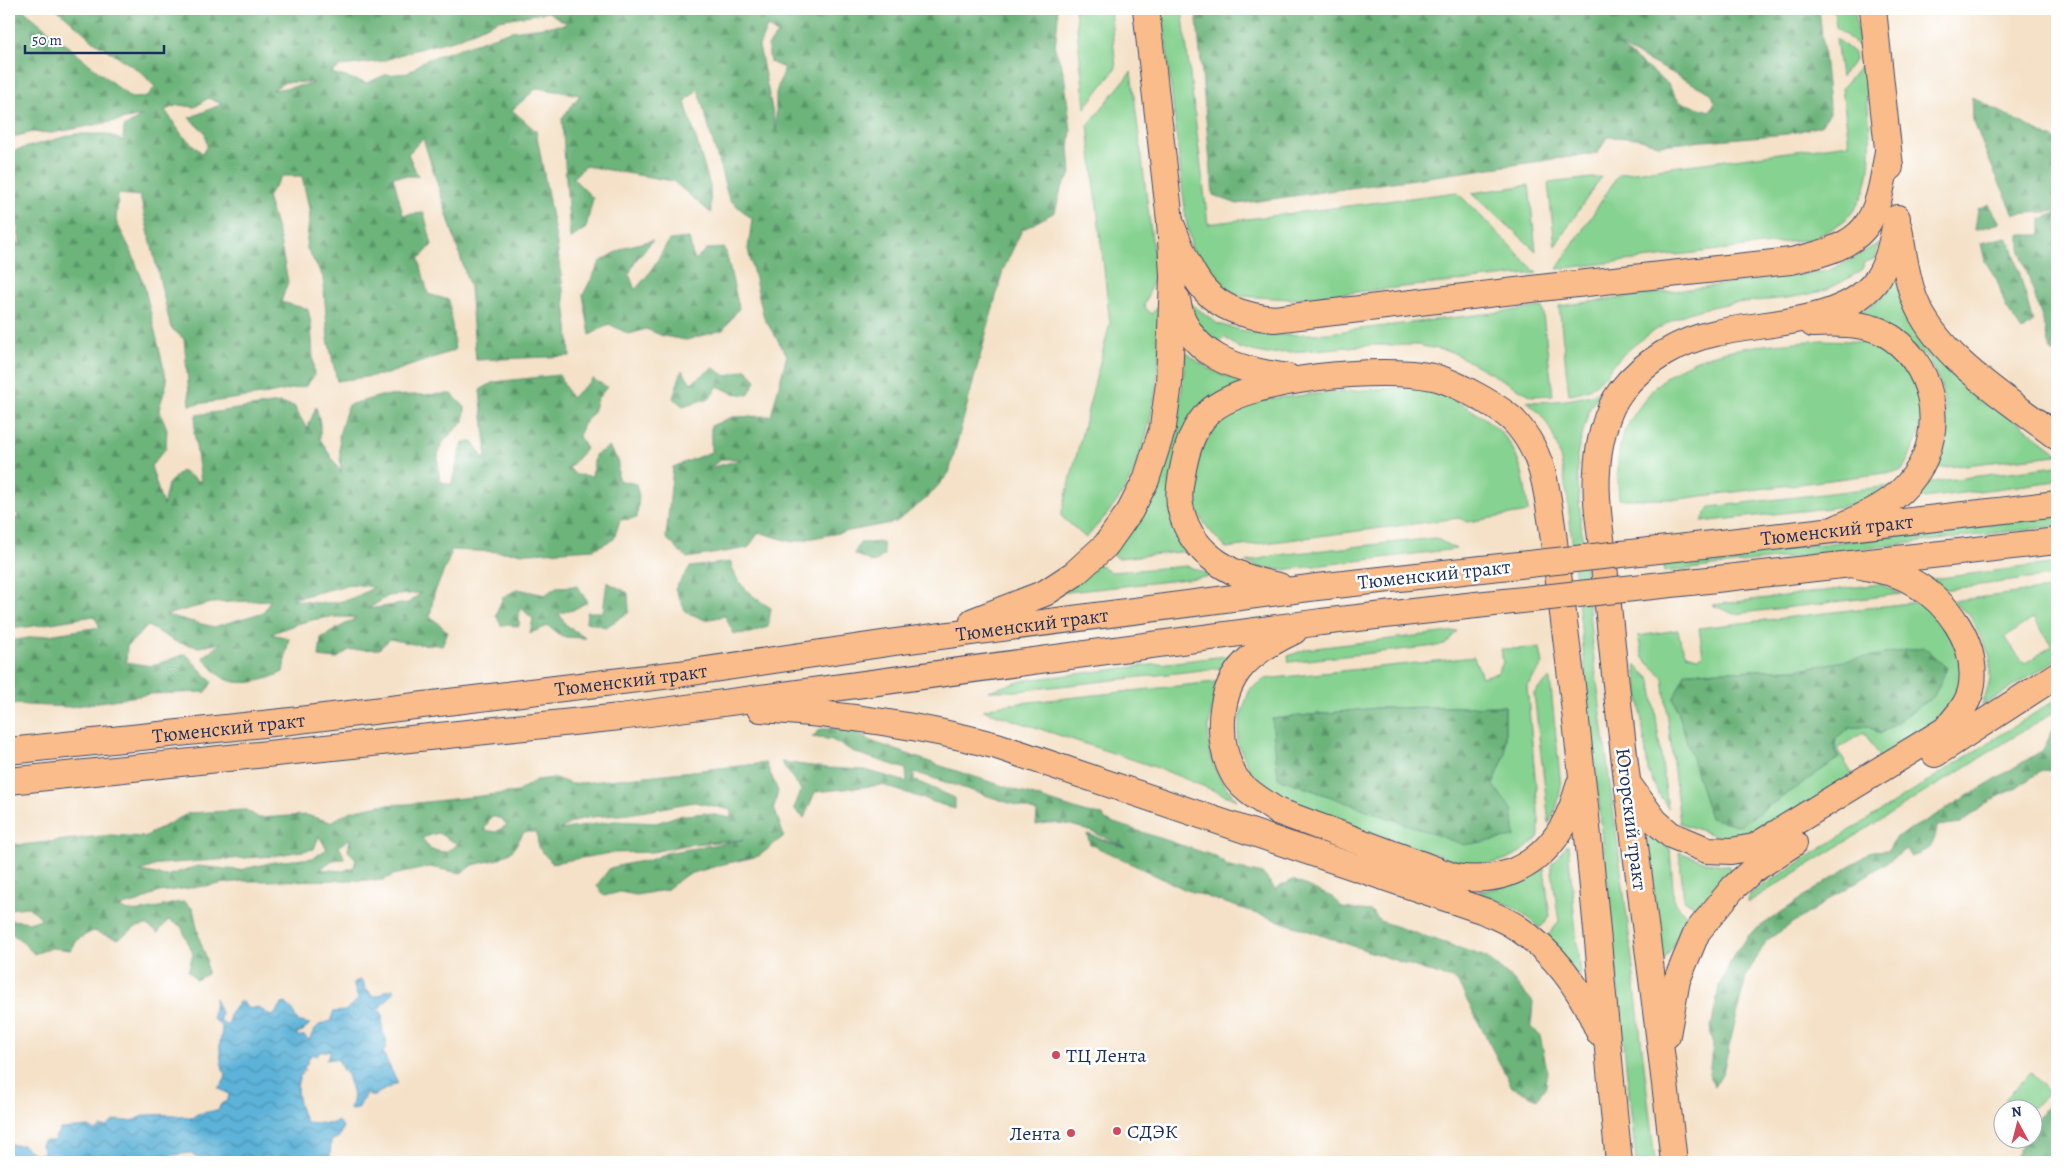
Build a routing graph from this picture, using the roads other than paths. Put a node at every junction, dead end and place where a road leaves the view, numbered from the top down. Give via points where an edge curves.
1 (1146, 9) edge
2 (1873, 9) edge
3 (1888, 151) junction
4 (1897, 218) junction
5 (1170, 221) junction
6 (1173, 276) junction
7 (1757, 326) junction
8 (1302, 379) junction
9 (2057, 437) edge
10 (2057, 504) edge
11 (1837, 528) junction
12 (2057, 541) edge
13 (1852, 564) junction
14 (1317, 587) junction
15 (1321, 622) junction
16 (895, 642) junction
17 (2057, 676) edge
18 (620, 717) junction
19 (9, 751) edge
20 (1582, 773) junction
21 (9, 781) edge
22 (1626, 781) junction
23 (1607, 1053) junction
24 (1667, 1099) junction
25 (1618, 1162) edge
26 (1674, 1162) edge

1 - 5 main road
2 - 3 main road
3 - 4 main road
3 - 5 main road via 1877,207 1866,227 1848,243 1823,254 1791,261 1274,320 1235,312 1206,292 1188,268
4 - 7 main road via 1884,268 1875,283 1859,298 1831,313
4 - 9 main road via 1914,299 1935,337 1953,356
5 - 6 main road
6 - 8 main road via 1179,311 1191,335 1207,352 1235,366
6 - 16 main road via 1169,383 1163,427 1146,480 1130,511 1106,545 1074,574 1045,593 969,622
7 - 11 main road via 1827,324 1882,332 1901,344 1917,362 1926,381 1932,408 1932,431 1922,464 1899,494 1878,509
7 - 22 main road, Югорский тракт via 1713,333 1682,344 1641,369 1619,393 1599,445 1596,476
8 - 14 main road via 1239,395 1212,410 1198,424 1187,448 1180,484 1180,509 1191,535 1202,550 1225,569 1244,578 1277,586
8 - 20 main road via 1402,373 1435,377 1463,388 1513,420 1534,449 1544,478 1553,534
10 - 11 main road, Тюменский тракт
11 - 14 main road, Тюменский тракт, bridge
12 - 13 main road, Тюменский тракт
13 - 15 main road, Тюменский тракт, bridge
13 - 22 main road via 1889,572 1913,582 1933,596 1952,616 1972,658 1972,685 1964,708 1945,730 1754,847 1731,851 1707,850 1671,835 1655,821
14 - 16 main road, Тюменский тракт
15 - 18 main road, Тюменский тракт
15 - 20 main road via 1274,640 1238,670 1222,710 1225,754 1236,778 1277,810 1455,877 1475,880 1503,875 1530,864 1546,851 1567,822
16 - 19 main road, Тюменский тракт via 679,674
17 - 24 main road via 1772,857 1733,888 1697,932 1677,980 1667,1037
18 - 21 main road, Тюменский тракт
18 - 23 main road via 744,708 818,712 954,734 1475,908 1515,926 1554,958 1590,1010
20 - 23 main road
22 - 24 main road, Югорский тракт
23 - 25 main road
24 - 26 main road, Югорский тракт

